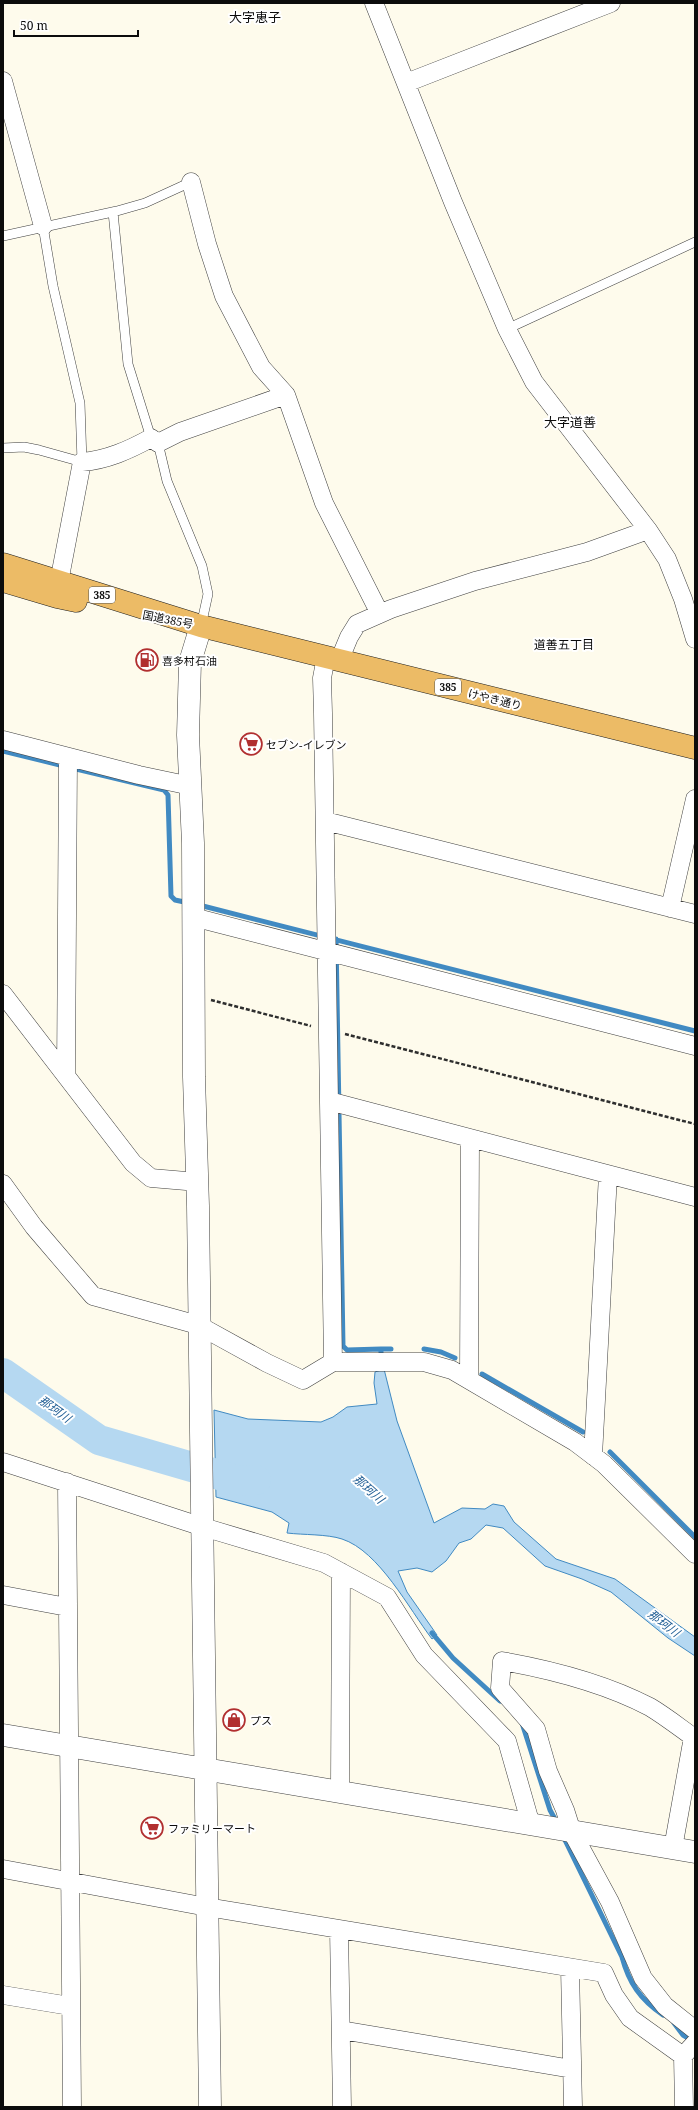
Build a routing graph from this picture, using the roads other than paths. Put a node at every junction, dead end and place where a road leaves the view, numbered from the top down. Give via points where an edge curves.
1 (374, 3) edge
2 (611, 3) edge
3 (3, 81) edge
4 (406, 83) junction
5 (191, 182) joint
6 (113, 212) junction
7 (42, 226) junction
8 (3, 236) edge
9 (695, 242) edge
10 (507, 328) junction
11 (286, 395) junction
12 (155, 441) junction
13 (3, 448) edge
14 (82, 462) junction
15 (648, 530) junction
16 (3, 564) edge
17 (3, 581) edge
18 (59, 582) junction
19 (690, 602) edge
20 (380, 614) junction
21 (201, 626) junction
22 (693, 629) edge
23 (332, 659) junction
24 (3, 740) edge
25 (695, 748) edge
26 (68, 757) junction
27 (191, 786) junction
28 (695, 799) edge
29 (325, 821) junction
30 (670, 908) junction
31 (695, 914) edge
32 (193, 917) junction
33 (326, 951) junction
34 (3, 994) edge
35 (695, 1046) edge
36 (66, 1076) junction
37 (329, 1101) junction
38 (470, 1138) junction
39 (608, 1176) junction
40 (198, 1182) junction
41 (3, 1184) edge
42 (695, 1197) edge
43 (199, 1330) junction
44 (333, 1362) junction
45 (469, 1378) junction
46 (593, 1456) junction
47 (3, 1462) edge
48 (67, 1482) junction
49 (202, 1521) junction
50 (695, 1554) edge
51 (341, 1572) junction
52 (3, 1595) edge
53 (67, 1607) junction
54 (3, 1735) edge
55 (70, 1746) junction
56 (206, 1768) junction
57 (340, 1790) junction
58 (540, 1826) junction
59 (571, 1832) junction
60 (673, 1848) junction
61 (695, 1852) edge
62 (3, 1869) edge
63 (71, 1882) junction
64 (207, 1907) junction
65 (339, 1929) junction
66 (570, 1968) junction
67 (3, 1995) edge
68 (70, 2006) junction
69 (341, 2030) junction
70 (695, 2030) edge
71 (689, 2050) edge
72 (572, 2069) junction
73 (72, 2107) edge
74 (210, 2107) edge
75 (342, 2107) edge
76 (573, 2107) edge
77 (684, 2107) edge

1 - 4 street
2 - 4 street
3 - 7 street
4 - 10 street
5 - 6 lane via 145,203
5 - 11 street via 224,296 261,367
6 - 7 lane
6 - 12 lane via 128,364
7 - 8 lane
7 - 14 lane via 80,404
9 - 10 lane
10 - 15 street via 534,382
11 - 12 street
11 - 20 street via 324,503
12 - 14 street via 105,458
12 - 21 lane via 167,481 202,566 208,594
13 - 14 lane via 24,447
14 - 18 street
15 - 19 street
15 - 20 street via 587,552 476,581
16 - 18 highway, 国道385号 / 385
17 - 21 highway, 国道385号 / 385 via 57,597
18 - 21 highway, 国道385号 / 385
19 - 22 street
20 - 23 street via 357,624
21 - 23 highway, けやき通り / 385
21 - 27 street via 190,662 188,735
23 - 25 highway, けやき通り / 385
23 - 29 street via 322,678
24 - 26 street
26 - 27 street
26 - 36 street
27 - 32 street
28 - 30 street
29 - 30 street
29 - 33 street
30 - 31 street
32 - 33 street
32 - 40 street via 194,1077
33 - 35 street
33 - 37 street
34 - 36 street
36 - 40 street via 133,1163 151,1178
37 - 38 street
37 - 44 street
38 - 39 street
38 - 45 street
39 - 42 street
39 - 46 street
40 - 43 street
41 - 43 street via 34,1227 94,1296
43 - 44 street via 303,1380
43 - 49 street
44 - 45 street via 424,1362
45 - 46 street via 576,1442
46 - 50 street
47 - 48 street
48 - 49 street
48 - 53 street
49 - 51 street via 324,1563
49 - 56 street
51 - 57 street
51 - 58 street via 387,1597 424,1655 507,1741
52 - 53 street
53 - 55 street
54 - 55 street
55 - 56 street
55 - 63 street
56 - 57 street
56 - 64 street
57 - 58 street
58 - 59 street
59 - 60 street
59 - 60 street via 565,1810 548,1771 536,1728 500,1688 502,1661 548,1669 588,1681 650,1708 693,1737
59 - 70 street via 610,1902 643,1978 665,2006
60 - 61 street
62 - 63 street
63 - 64 street
63 - 68 street
64 - 65 street
64 - 74 street
65 - 66 street
65 - 69 street
66 - 71 street via 604,1973 614,1995 630,2018
66 - 72 street
67 - 68 street
68 - 73 street
69 - 72 street
69 - 75 street
71 - 77 street
72 - 76 street

